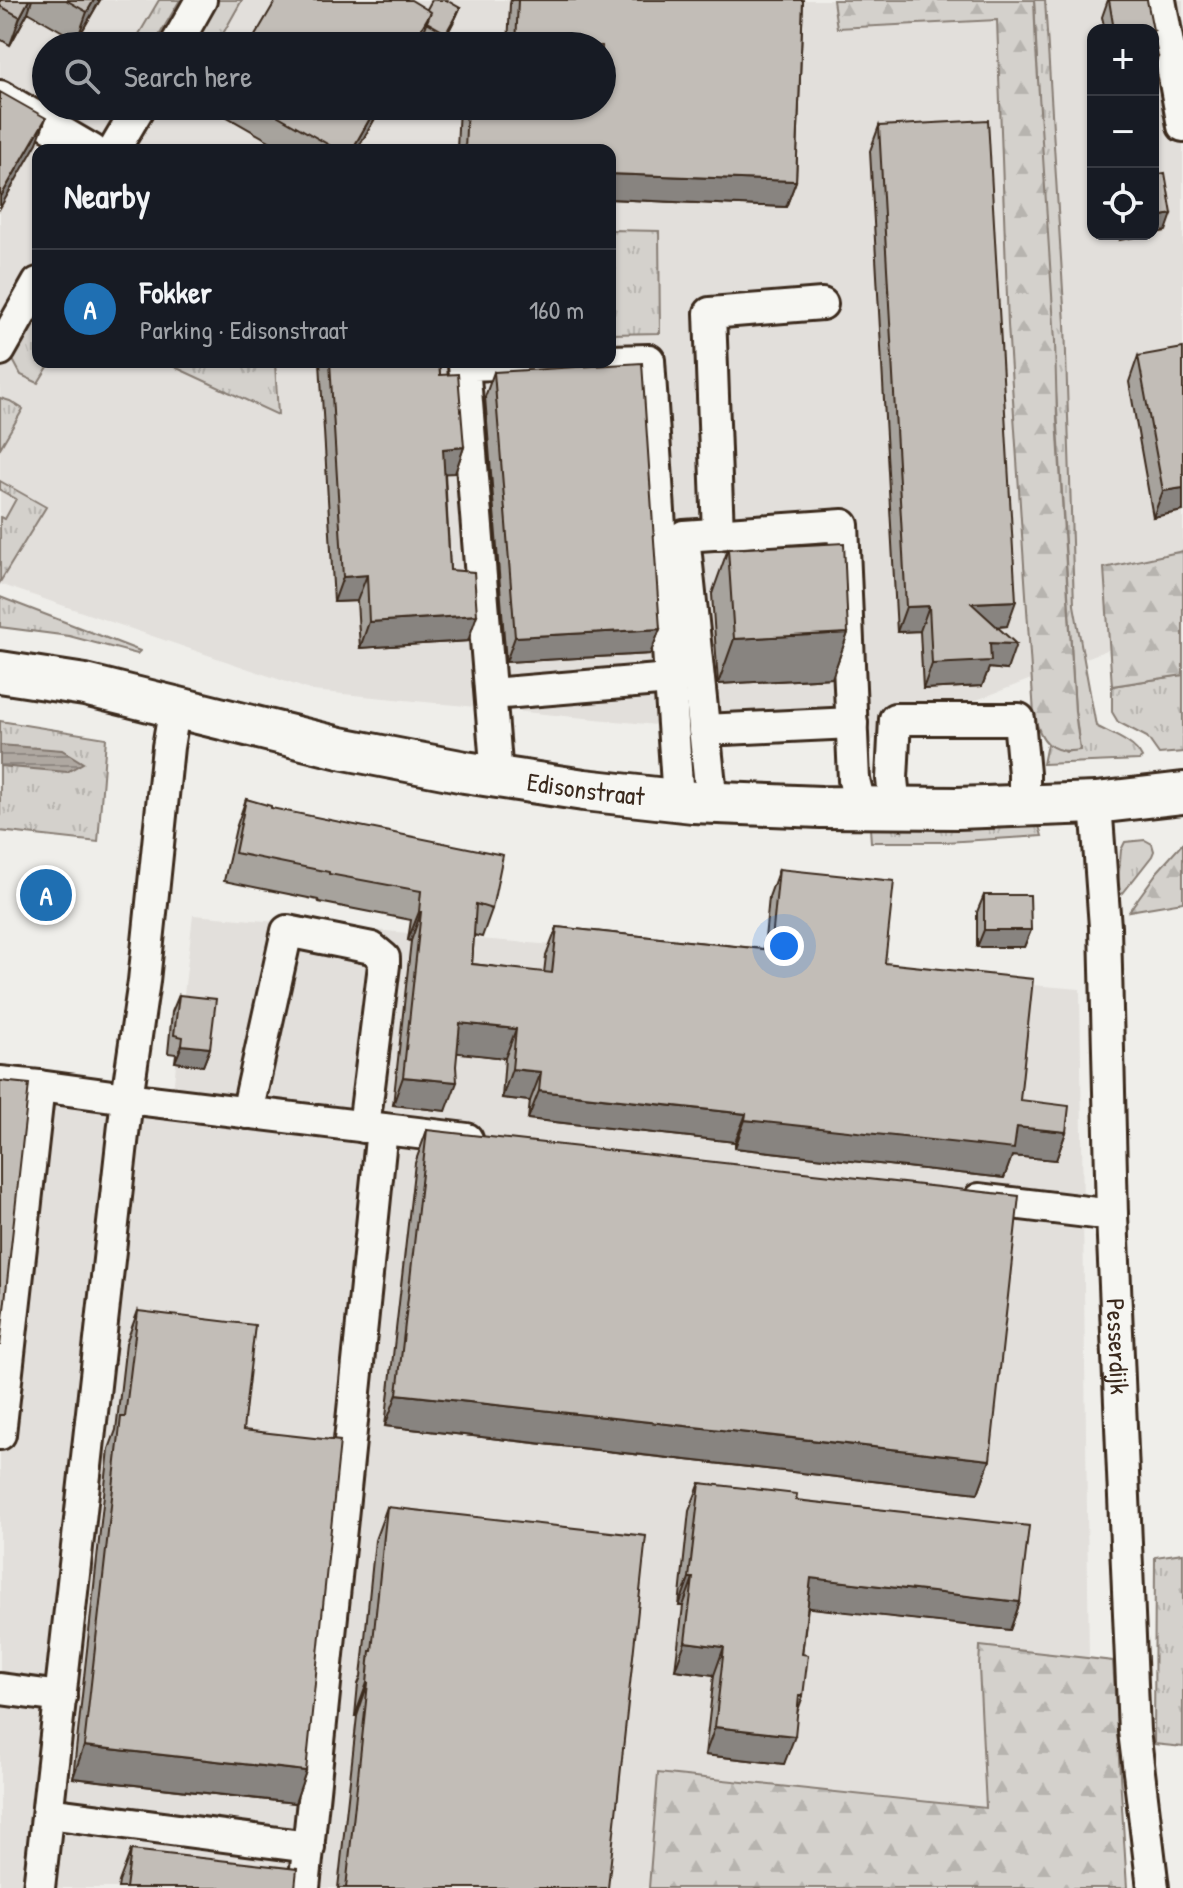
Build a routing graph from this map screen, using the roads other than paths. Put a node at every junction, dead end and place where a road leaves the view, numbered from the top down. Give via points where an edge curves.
1 (201, 0) edge
2 (1160, 0) edge
3 (183, 32) edge
4 (0, 96) edge
5 (32, 115) edge
6 (41, 120) edge
7 (132, 120) edge
8 (1183, 126) edge
9 (82, 144) edge
10 (118, 144) edge
11 (32, 294) edge
12 (822, 304) dead end
13 (0, 350) edge
14 (616, 361) edge
15 (464, 368) edge
16 (718, 534) junction
17 (0, 672) edge
18 (670, 679) junction
19 (491, 694) junction
20 (175, 706) junction
21 (852, 723) junction
22 (704, 730) junction
23 (497, 777) junction
24 (1183, 793) edge
25 (695, 802) junction
26 (1096, 803) junction
27 (1024, 806) junction
28 (878, 808) junction
29 (0, 1082) edge
30 (39, 1086) junction
31 (127, 1098) junction
32 (247, 1113) junction
33 (373, 1128) junction
34 (492, 1142) edge
35 (950, 1196) edge
36 (1112, 1215) junction
37 (0, 1434) edge
38 (0, 1689) edge
39 (61, 1697) junction
40 (48, 1813) junction
41 (309, 1847) junction
42 (39, 1888) edge
43 (304, 1888) edge
44 (1153, 1888) edge

1 - 3 street
2 - 8 street
4 - 5 street
6 - 9 street
7 - 10 street
11 - 13 street
12 - 16 street via 710,313
14 - 18 street via 649,360
15 - 19 street
16 - 21 street via 843,525
16 - 22 street via 684,536
17 - 20 main road, Edisonstraat
18 - 19 street
18 - 25 street
19 - 23 street
20 - 23 main road, Edisonstraat via 340,748
20 - 31 street
21 - 22 street
21 - 28 street via 854,780
22 - 25 street
23 - 25 main road, Edisonstraat
24 - 26 main road, Edisonstraat
25 - 28 main road, Edisonstraat
26 - 27 main road, Edisonstraat
26 - 36 street, Pesserdijk via 1105,927
27 - 28 main road, Edisonstraat
27 - 28 street via 1019,719 895,719 892,779
29 - 30 street
30 - 31 street
30 - 37 street
31 - 32 street
31 - 39 street
32 - 33 street
32 - 33 street via 287,931 372,948 384,958
33 - 34 street
33 - 41 street
35 - 36 street
36 - 44 street, Pesserdijk via 1134,1731
38 - 39 street
39 - 40 street
40 - 41 street
40 - 42 street
41 - 43 street

